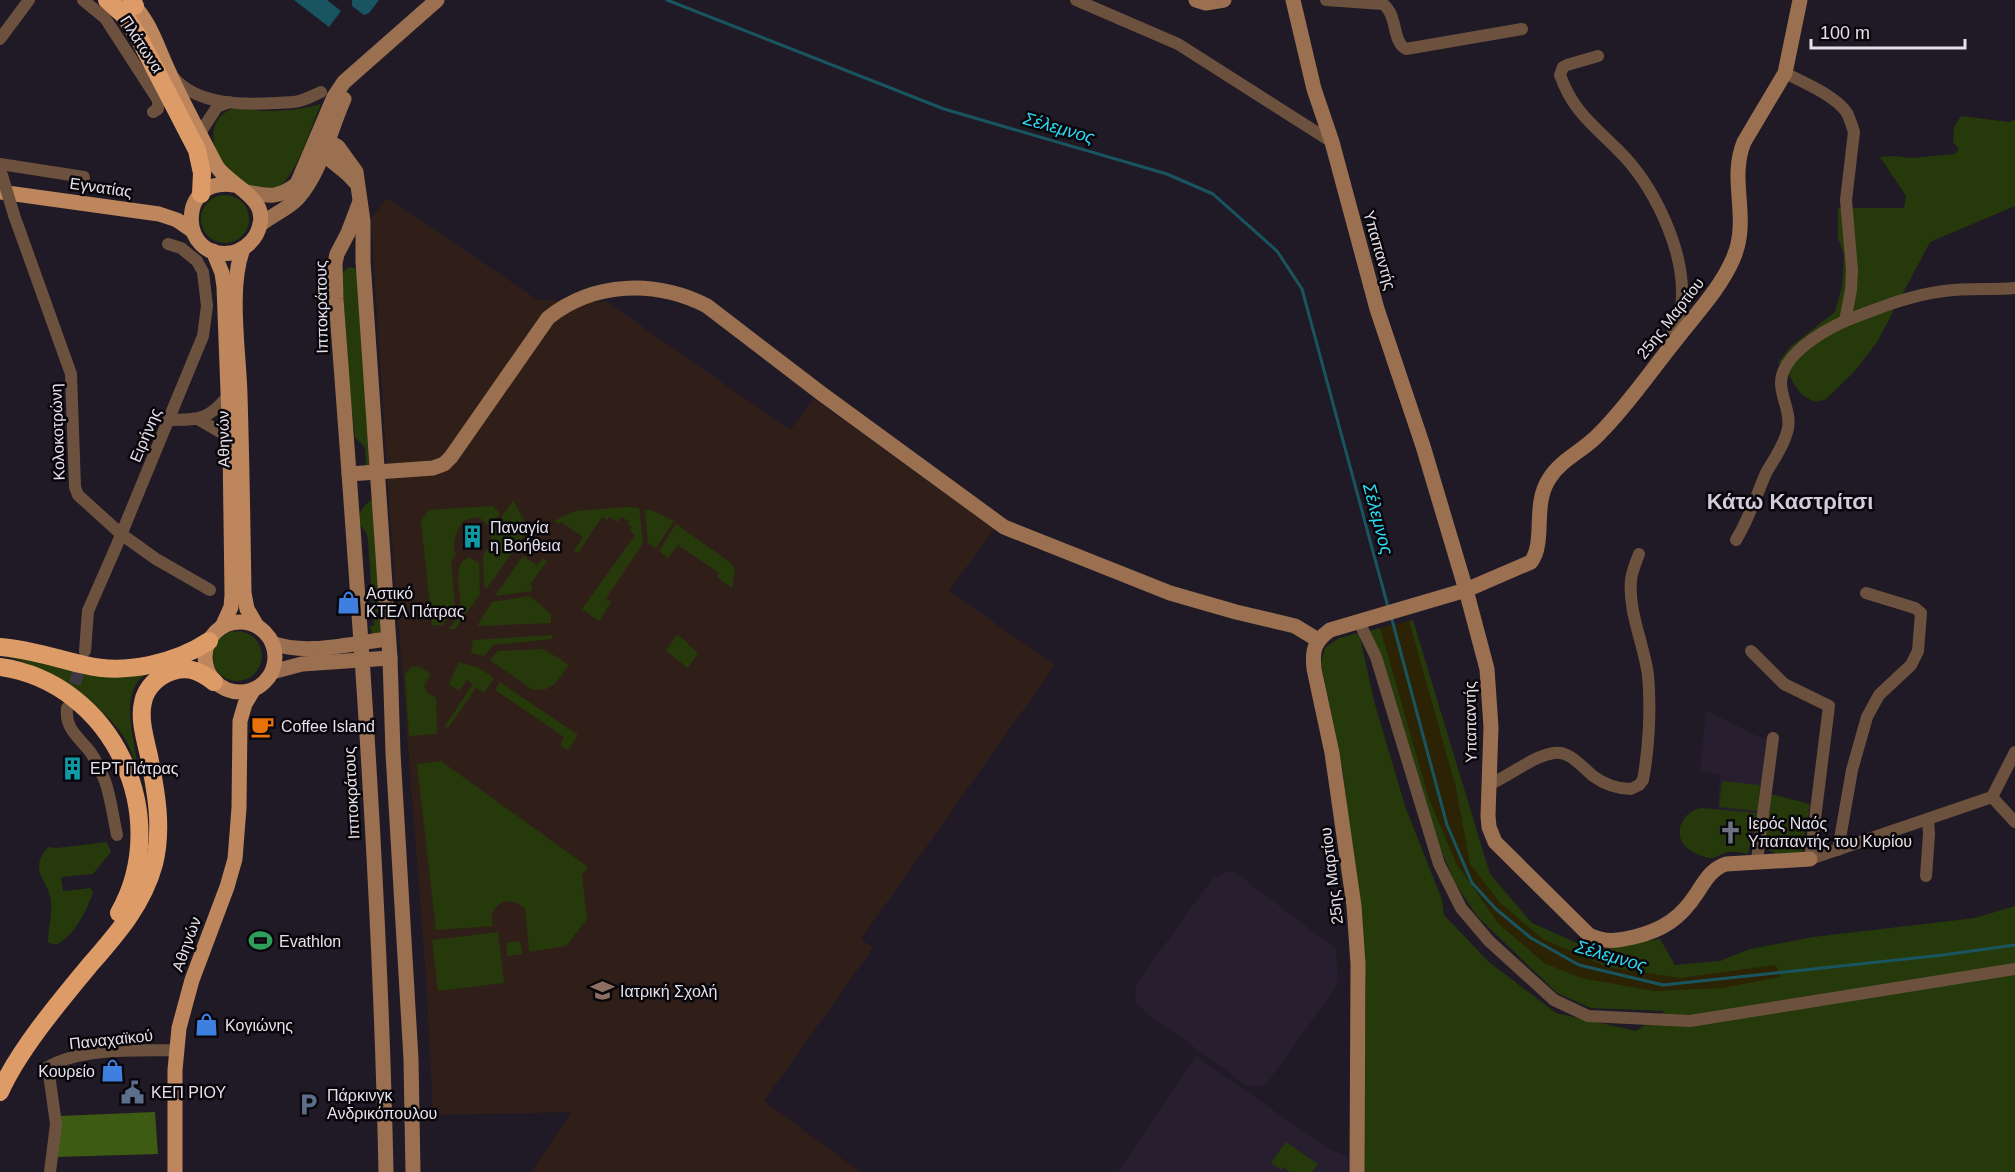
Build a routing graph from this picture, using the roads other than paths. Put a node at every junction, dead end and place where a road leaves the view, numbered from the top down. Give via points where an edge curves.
1 (29, 0) edge
2 (83, 0) edge
3 (107, 0) edge
4 (437, 0) edge
5 (1076, 0) edge
6 (1196, 0) edge
7 (1224, 0) edge
8 (1293, 0) edge
9 (1298, 0) edge
10 (1326, 0) edge
11 (1800, 0) edge
12 (132, 2) edge
13 (1522, 29) dead end
14 (0, 39) edge
15 (1598, 56) dead end
16 (169, 73) junction
17 (1785, 73) junction
18 (321, 92) dead end
19 (230, 102) junction
20 (153, 112) dead end
21 (200, 133) junction
22 (1332, 142) junction
23 (322, 146) junction
24 (0, 170) edge
25 (346, 173) junction
26 (84, 177) dead end
27 (308, 184) junction
28 (241, 188) junction
29 (0, 192) edge
30 (201, 194) junction
31 (358, 194) junction
32 (260, 225) junction
33 (193, 231) junction
34 (168, 244) dead end
35 (243, 249) junction
36 (213, 251) junction
37 (2015, 288) edge
38 (1845, 321) junction
39 (1674, 341) junction
40 (228, 396) junction
41 (198, 419) junction
42 (168, 420) junction
43 (230, 444) junction
44 (377, 472) junction
45 (348, 474) junction
46 (122, 534) junction
47 (1736, 540) dead end
48 (1639, 554) dead end
49 (210, 590) dead end
50 (1466, 590) junction
51 (1866, 593) dead end
52 (1367, 620) junction
53 (257, 626) junction
54 (222, 627) junction
55 (388, 639) junction
56 (1318, 640) junction
57 (209, 641) junction
58 (360, 642) junction
59 (272, 643) junction
60 (0, 647) edge
61 (85, 651) tunnel mouth
62 (1750, 651) dead end
63 (390, 658) junction
64 (361, 660) junction
65 (0, 667) edge
66 (272, 672) junction
67 (221, 686) junction
68 (254, 689) junction
69 (67, 708) tunnel mouth
70 (240, 730) junction
71 (1773, 738) dead end
72 (2015, 752) edge
73 (1488, 785) junction
74 (1992, 797) junction
75 (1928, 820) junction
76 (2015, 822) edge
77 (117, 835) dead end
78 (1838, 850) junction
79 (1810, 859) junction
80 (1757, 860) junction
81 (1926, 876) dead end
82 (88, 967) junction
83 (2015, 969) edge
84 (176, 1050) junction
85 (0, 1092) edge
86 (50, 1172) edge
87 (175, 1172) edge
88 (386, 1172) edge
89 (413, 1172) edge
90 (1357, 1172) edge

1 - 14 street
2 - 20 street, Πλάτωνα via 105,18 158,100 158,109
3 - 30 highway via 125,16 138,36 197,150
4 - 23 street via 344,82 334,97
5 - 22 street via 1178,44
6 - 7 street
8 - 9 street
8 - 22 street, Υπαπαντής via 1314,89
10 - 13 street via 1383,4 1390,10 1400,44 1406,49
11 - 17 street, 25ης Μαρτίου
12 - 16 main road via 150,29
15 - 39 street via 1567,65 1560,75 1573,105 1632,165 1667,222 1682,297
16 - 19 street via 199,96
16 - 21 main road
17 - 38 street via 1842,107 1854,132 1846,200 1851,290
17 - 39 street, 25ης Μαρτίου via 1739,152 1742,220 1734,258 1723,279
18 - 19 street via 298,102
19 - 21 street via 217,107
21 - 28 main road via 217,167
22 - 50 street, Υπαπαντής via 1377,309
23 - 25 street
23 - 27 street
23 - 28 street via 297,184 285,193 270,196
23 - 31 street via 338,147 348,159 356,172
24 - 26 street
24 - 46 street, Κολοκοτρώνη, bridge via 71,374 75,487 78,495
25 - 27 street via 334,171
25 - 31 street
27 - 32 street via 289,206
28 - 30 main road via 220,184
28 - 32 main road via 258,207
29 - 33 main road, Εγνατίας via 159,214
30 - 33 main road via 190,218
31 - 44 street via 363,220
31 - 45 street, Ιπποκράτους via 335,263
32 - 35 main road, Αθηνών via 251,243
33 - 36 main road, Αθηνών
34 - 42 street, Ειρήνης via 181,248 201,266 207,306 200,343
35 - 36 main road via 223,254
35 - 53 main road, Αθηνών via 235,283 244,593 247,609
36 - 40 main road, Αθηνών via 224,286
37 - 38 street via 1934,292
38 - 47 street via 1819,334 1790,360 1781,385 1789,413 1788,430
39 - 50 street, 25ης Μαρτίου via 1621,411 1550,476 1539,503 1537,548 1531,562
40 - 41 street via 214,413
40 - 43 main road, Αθηνών
41 - 42 street
41 - 43 street via 222,433
42 - 46 street, Ειρήνης
43 - 54 main road, Αθηνών via 232,595
44 - 45 street
44 - 55 street
44 - 56 street via 444,464 556,312 611,290 666,290 706,306 1004,527 1170,593 1295,626
45 - 58 street, Ιπποκράτους
46 - 49 street, Κολοκοτρώνη
46 - 61 street, Ειρήνης via 88,611
48 - 73 street via 1631,582 1632,598 1648,672 1650,715 1642,780 1631,789 1609,785 1559,753 1540,757
50 - 52 street
50 - 73 street, Υπαπαντής via 1488,679
51 - 78 street via 1921,613 1918,651 1911,665 1879,695 1867,717 1851,770
52 - 56 street via 1330,630
52 - 83 street via 1439,864 1461,909 1489,941 1554,1000 1588,1016 1690,1021
53 - 54 main road via 239,622
53 - 59 main road, Αθηνών
54 - 57 main road, Αθηνών
55 - 58 street
55 - 63 street
56 - 90 street, 25ης Μαρτίου via 1313,662 1346,844 1358,964
57 - 60 highway via 170,658 115,669
57 - 67 main road, Αθηνών via 206,667
58 - 59 street via 310,649
58 - 64 street, Ιπποκράτους
59 - 66 main road
62 - 79 street via 1784,684 1829,706
63 - 64 street
63 - 89 street
64 - 66 street via 302,664
64 - 88 street, Ιπποκράτους via 382,1016
65 - 82 highway via 39,679 86,709 112,740 132,779 140,829 135,874 122,909
66 - 68 main road, Αθηνών
67 - 68 main road via 241,693
67 - 70 main road, Αθηνών via 237,714
67 - 82 highway via 196,671 182,669 157,679 143,700 141,715 159,828 154,863 129,918
68 - 70 main road, Αθηνών via 245,704
69 - 77 street via 69,727 96,761 105,780
70 - 84 main road, Αθηνών via 235,859 192,980
71 - 80 street
72 - 74 street
73 - 80 street, Υπαπαντής via 1489,827 1495,842 1590,935 1602,941 1664,928 1680,915 1719,866
74 - 75 street, Υπαπαντής
74 - 76 street
75 - 78 street, Υπαπαντής
75 - 81 street
78 - 79 street, Υπαπαντής
79 - 80 street, Υπαπαντής
82 - 85 highway via 10,1071
84 - 86 street, Παναχαϊκού via 91,1054 48,1067 56,1124
84 - 87 main road, Αθηνών

